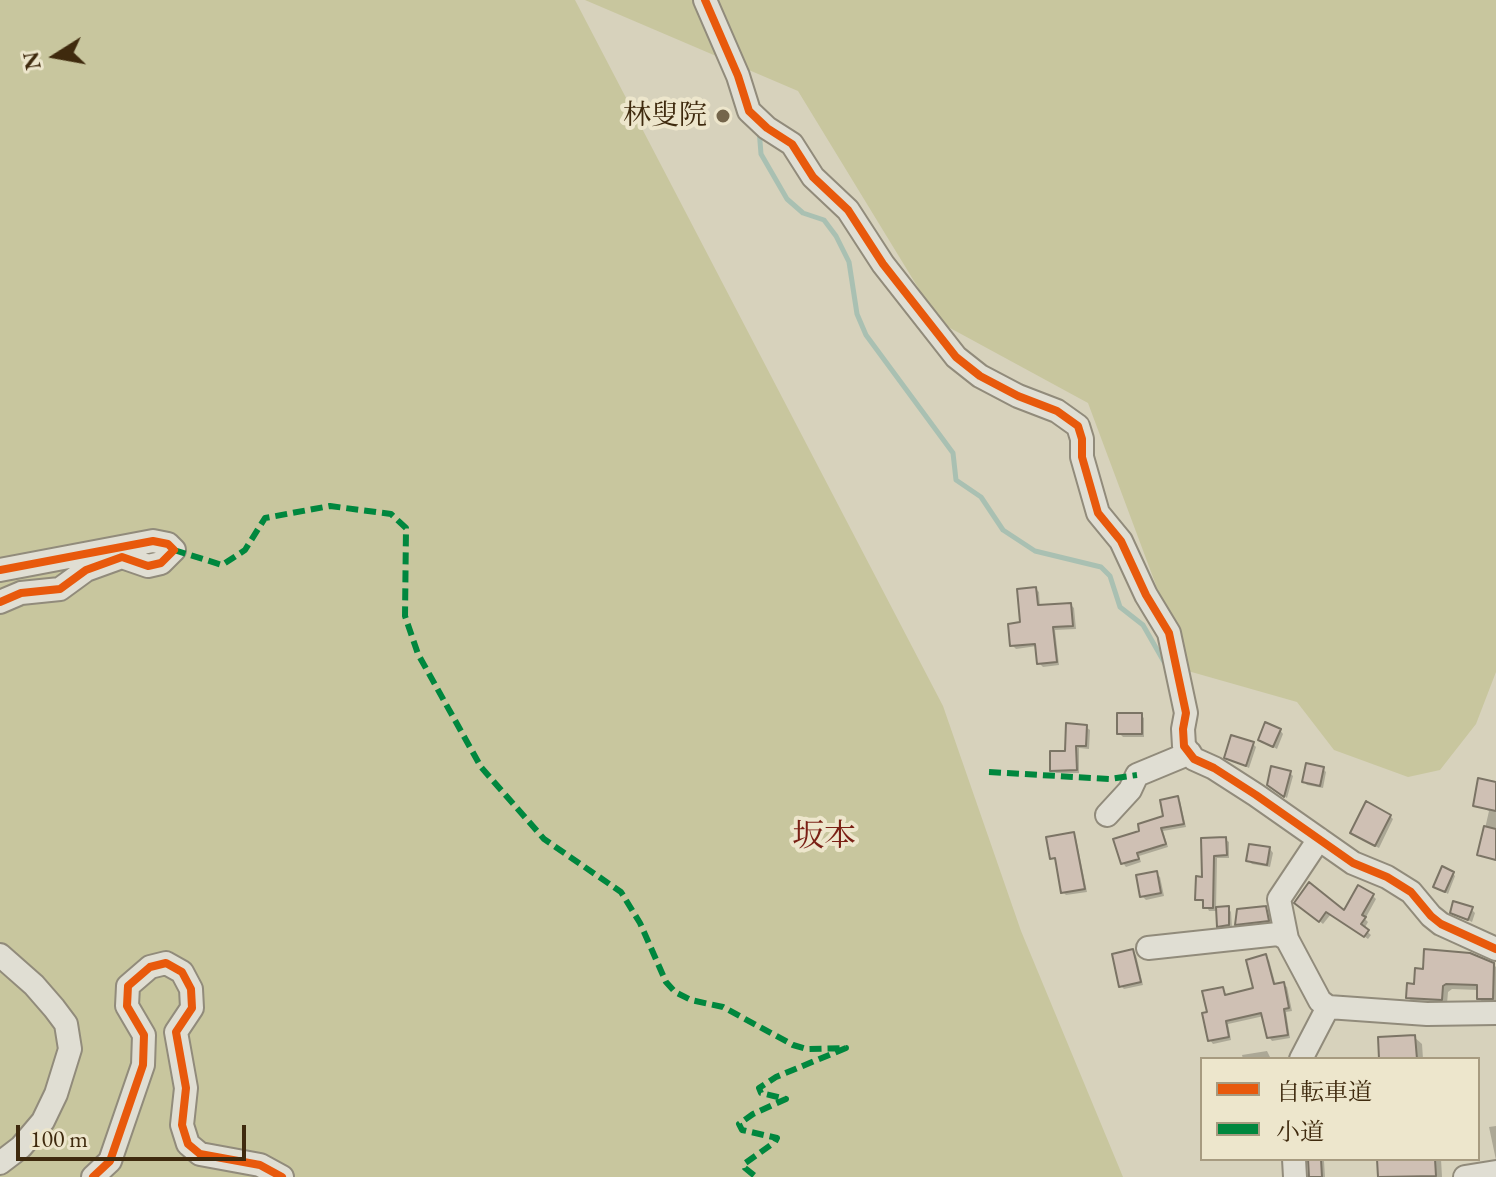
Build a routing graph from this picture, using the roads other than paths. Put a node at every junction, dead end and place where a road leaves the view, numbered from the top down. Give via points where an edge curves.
1 (705, 0) edge
2 (0, 570) edge
3 (0, 602) edge
4 (1190, 753) junction
5 (1107, 815) dead end
6 (1319, 839) junction
7 (1287, 939) junction
8 (1148, 948) dead end
9 (1496, 949) edge
10 (0, 955) edge
11 (1328, 1007) junction
12 (1496, 1013) edge
13 (1302, 1057) edge
14 (0, 1163) edge
15 (1496, 1172) edge
16 (93, 1177) edge
17 (282, 1177) edge
18 (1465, 1177) edge

1 - 4 street via 749,111 792,144 813,177 848,210 956,357 980,376 1078,426 1098,513 1121,541 1169,633 1186,713 1184,746
2 - 3 street via 153,541 174,550 161,563 148,566 122,557 86,570 60,589 21,593
4 - 5 street via 1137,775
4 - 6 street
6 - 7 street via 1279,899
6 - 9 street via 1411,892 1441,924
7 - 8 street via 1278,934
7 - 11 street
10 - 14 street via 66,1024 70,1049 43,1121
11 - 12 street
11 - 13 street
15 - 18 street
16 - 17 street via 110,1161 143,1065 144,1035 127,1006 128,986 150,967 166,963 182,972 191,989 192,1008 176,1032 188,1144 200,1154 260,1165

